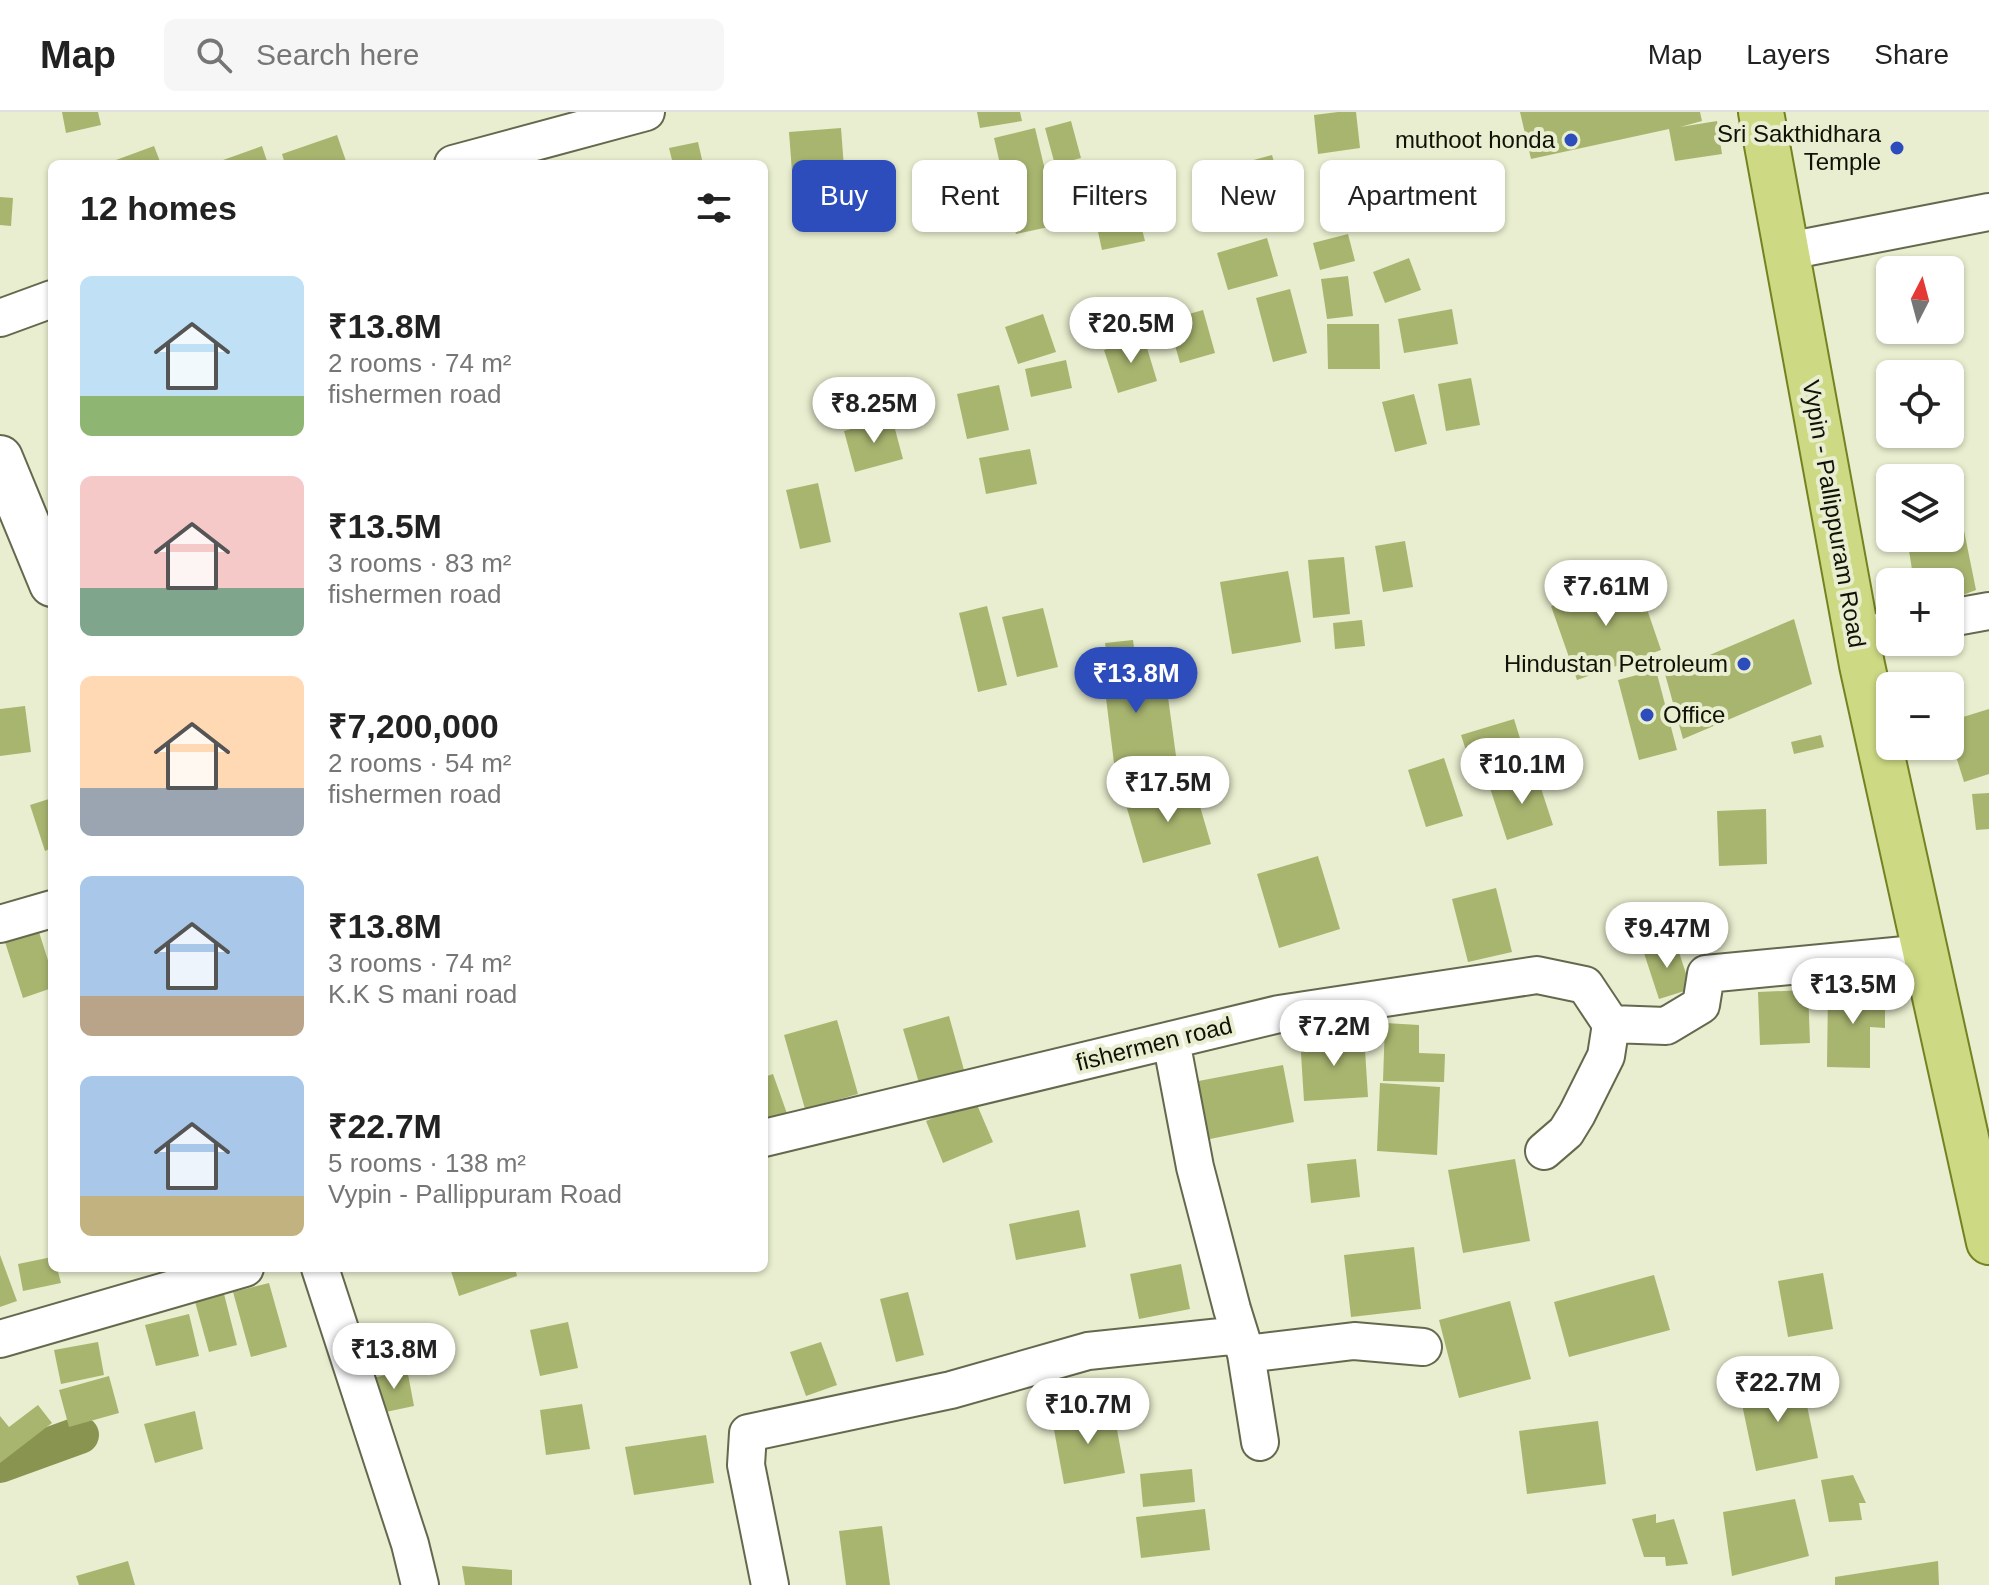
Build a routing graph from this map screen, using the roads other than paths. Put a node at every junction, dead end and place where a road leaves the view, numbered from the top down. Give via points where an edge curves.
1 (646, 112) edge
2 (1761, 112) edge
3 (468, 160) edge
4 (1989, 212) edge
5 (1788, 251) junction
6 (48, 300) edge
7 (0, 318) edge
8 (0, 458) edge
9 (48, 574) edge
10 (1989, 611) edge
11 (1964, 615) edge
12 (1873, 633) edge
13 (48, 910) edge
14 (0, 924) edge
15 (1926, 953) junction
16 (1611, 1024) junction
17 (1171, 1040) junction
18 (768, 1137) edge
19 (1544, 1151) dead end
20 (1989, 1241) edge
21 (231, 1272) edge
22 (321, 1272) edge
23 (0, 1339) edge
24 (1243, 1345) junction
25 (1423, 1347) dead end
26 (1260, 1442) dead end
27 (420, 1585) edge
28 (770, 1585) edge

1 - 3 street
2 - 5 main road, Vypin - Pallippuram Road
4 - 5 street
5 - 12 main road, Vypin - Pallippuram Road
6 - 7 street
8 - 9 street
10 - 11 street
12 - 15 main road, Vypin - Pallippuram Road
13 - 14 street
15 - 16 street via 1706,974 1701,1005 1666,1026
15 - 20 main road, Vypin - Pallippuram Road
16 - 17 street, fishermen road via 1585,985 1537,975 1279,1014
16 - 19 street via 1606,1056 1577,1114
17 - 18 street, fishermen road
17 - 24 street via 1195,1167
21 - 23 street
22 - 27 street
24 - 25 street via 1273,1349 1354,1341
24 - 26 street
24 - 28 street via 1088,1351 951,1390 748,1433 746,1465

